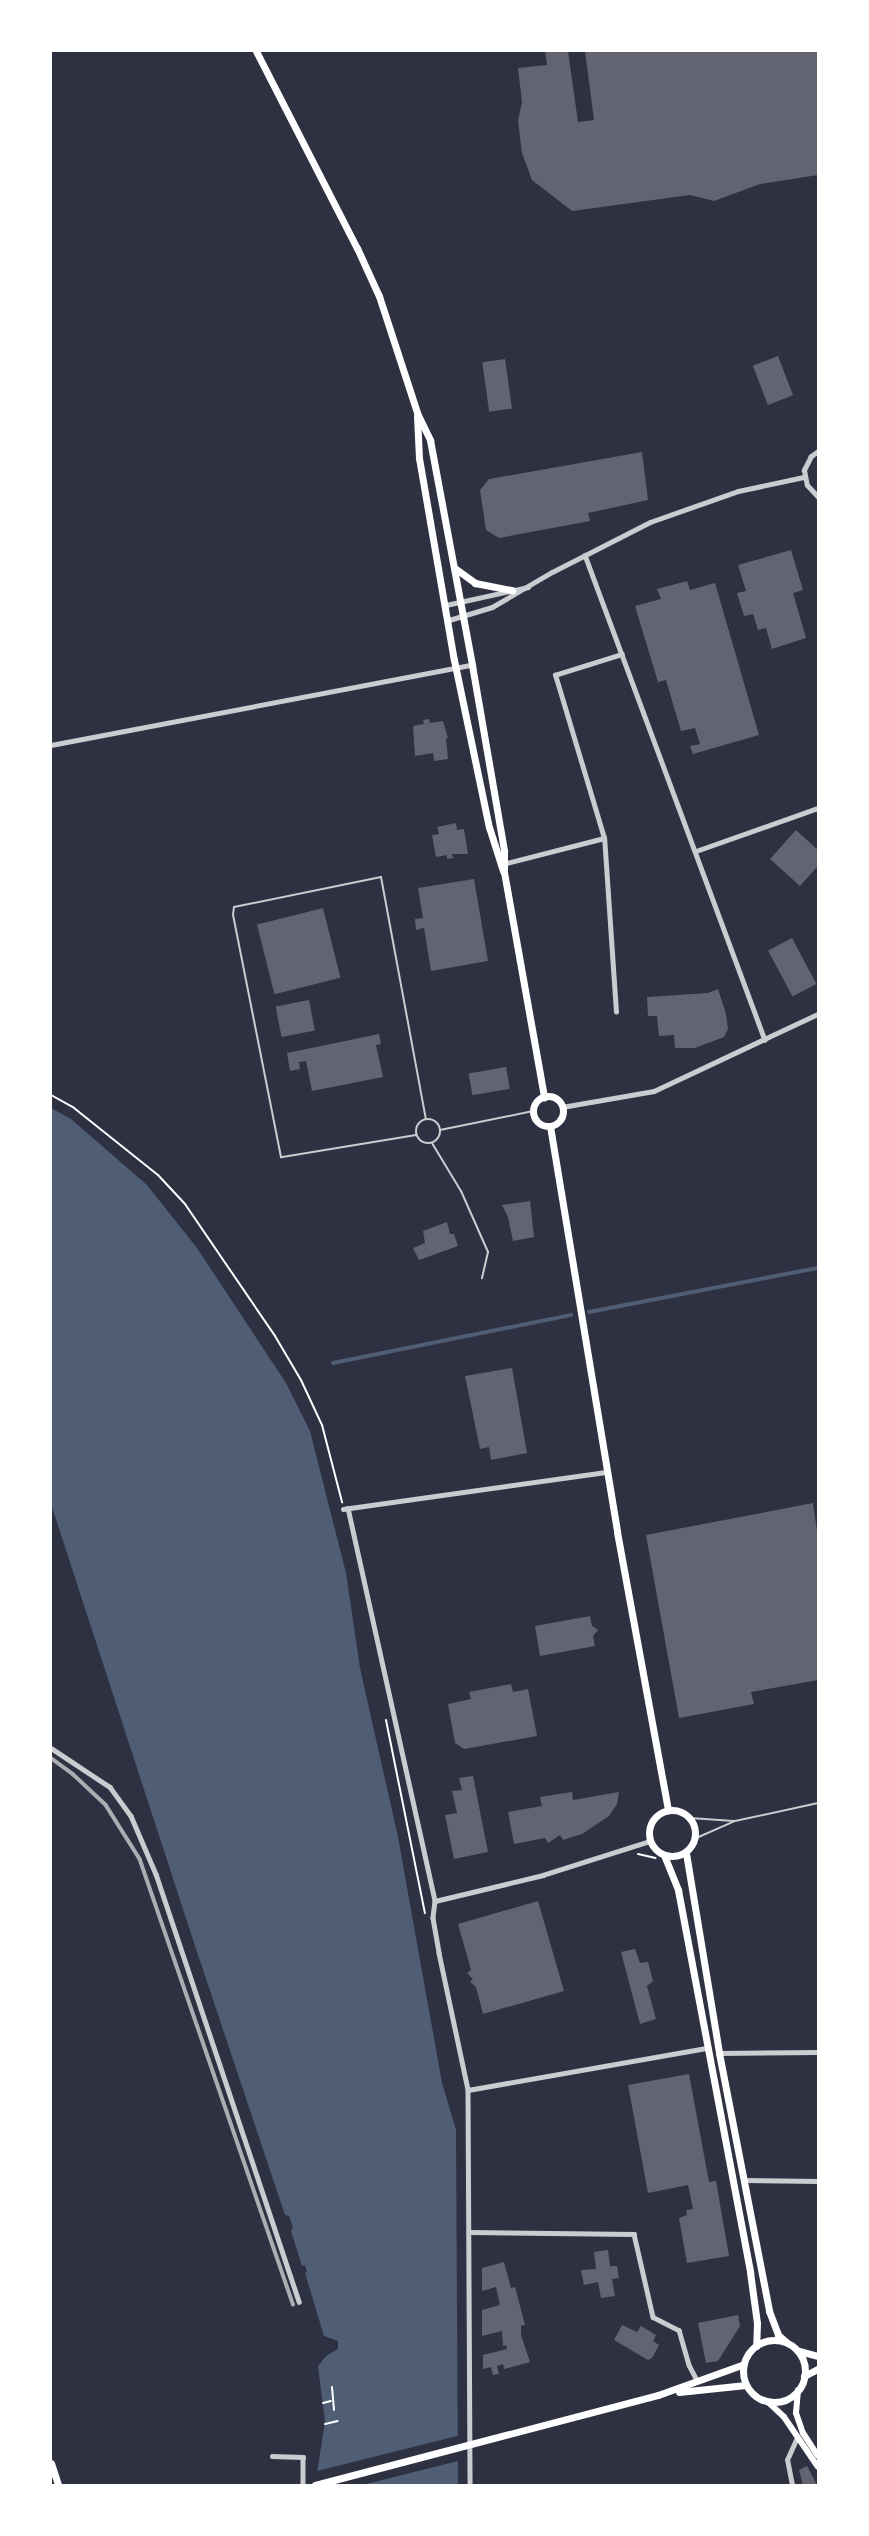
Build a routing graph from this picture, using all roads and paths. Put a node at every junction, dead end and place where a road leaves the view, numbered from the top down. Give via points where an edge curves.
1 (256, 51) edge
2 (418, 415) junction
3 (818, 451) edge
4 (804, 477) junction
5 (818, 497) edge
6 (585, 554) junction
7 (454, 568) junction
8 (531, 586) junction
9 (512, 590) junction
10 (461, 601) junction
11 (446, 605) junction
12 (464, 616) junction
13 (449, 620) junction
14 (622, 654) junction
15 (472, 665) junction
16 (456, 668) junction
17 (51, 746) edge
18 (818, 808) edge
19 (604, 838) junction
20 (696, 851) junction
21 (503, 867) junction
22 (617, 1012) dead end
23 (818, 1014) edge
24 (765, 1040) junction
25 (51, 1095) edge
26 (544, 1097) junction
27 (562, 1107) junction
28 (533, 1111) junction
29 (426, 1119) junction
30 (550, 1126) junction
31 (440, 1130) junction
32 (416, 1135) junction
33 (432, 1143) junction
34 (482, 1278) dead end
35 (607, 1472) junction
36 (346, 1509) junction
37 (386, 1717) dead end
38 (51, 1748) edge
39 (818, 1803) edge
40 (668, 1810) junction
41 (690, 1818) junction
42 (735, 1821) junction
43 (694, 1839) junction
44 (650, 1841) junction
45 (686, 1853) junction
46 (664, 1855) junction
47 (435, 1902) junction
48 (426, 1919) dead end
49 (707, 2049) junction
50 (818, 2052) edge
51 (719, 2053) junction
52 (468, 2090) junction
53 (743, 2179) junction
54 (818, 2181) edge
55 (469, 2232) junction
56 (299, 2302) dead end
57 (786, 2343) junction
58 (756, 2346) junction
59 (797, 2350) junction
60 (818, 2356) edge
61 (744, 2364) junction
62 (818, 2369) edge
63 (804, 2376) junction
64 (698, 2382) junction
65 (746, 2385) junction
66 (332, 2387) dead end
67 (798, 2390) junction
68 (658, 2395) junction
69 (332, 2401) junction
70 (767, 2401) junction
71 (323, 2403) dead end
72 (334, 2410) dead end
73 (338, 2421) dead end
74 (325, 2424) dead end
75 (798, 2437) junction
76 (272, 2456) dead end
77 (818, 2456) edge
78 (51, 2463) edge
79 (818, 2467) edge
80 (54, 2471) junction
81 (58, 2485) edge
82 (64, 2485) edge
83 (303, 2485) edge
84 (315, 2485) edge
85 (470, 2485) edge
86 (792, 2485) edge

1 - 2 main road via 379,296
2 - 7 main road via 430,440
2 - 11 main road via 416,435
3 - 4 street via 807,463
4 - 5 street
4 - 6 street via 738,491 650,522
6 - 8 street
6 - 14 street
7 - 9 main road via 475,583
7 - 10 main road
8 - 9 street
8 - 12 street
9 - 10 street
10 - 11 street
10 - 12 main road
11 - 13 main road
12 - 13 street
12 - 15 main road
13 - 16 main road
14 - 19 street via 555,675
14 - 20 street
15 - 16 street
15 - 21 main road
16 - 17 street
16 - 21 main road via 489,827
18 - 20 street
19 - 21 street
19 - 22 street
20 - 24 street
21 - 26 main road
23 - 24 street
24 - 27 street via 654,1091
25 - 36 path via 158,1175 185,1204 301,1380 322,1425
26 - 27 main road via 557,1099
26 - 28 main road
27 - 30 main road via 560,1120
28 - 30 main road via 539,1123
28 - 31 lane
29 - 31 lane
29 - 32 lane via 419,1123
29 - 32 lane via 382,877 234,907 281,1157
30 - 35 main road
31 - 33 lane
32 - 33 lane via 421,1142
33 - 34 lane via 461,1191 488,1252
35 - 36 street
35 - 40 main road
36 - 47 street
37 - 48 path
38 - 56 street via 110,1787 131,1816 156,1874
39 - 42 lane
40 - 41 main road
40 - 44 main road via 650,1824
41 - 42 lane
41 - 43 main road
42 - 43 lane
43 - 45 main road
44 - 46 main road
44 - 47 street via 543,1875
45 - 46 main road
45 - 51 main road
46 - 49 main road via 678,1890
47 - 52 street via 439,1953
49 - 52 street
49 - 58 main road via 750,2272
50 - 51 street
51 - 53 main road
52 - 55 street
53 - 54 street
53 - 57 main road via 769,2311
55 - 64 street via 634,2234 653,2317 679,2330
55 - 85 street
57 - 58 main road via 773,2340
57 - 59 main road
58 - 61 main road
59 - 60 main road
59 - 63 main road
61 - 64 main road
61 - 65 main road
62 - 63 main road
63 - 67 main road
64 - 68 main road
65 - 68 main road
65 - 70 main road
66 - 69 path
67 - 70 main road via 785,2400
67 - 77 main road via 796,2413
68 - 84 main road
69 - 71 path
69 - 72 path
70 - 75 main road
73 - 74 path
75 - 79 main road
75 - 86 street via 787,2460
76 - 83 street via 303,2457
78 - 80 main road
80 - 81 main road
80 - 82 main road

